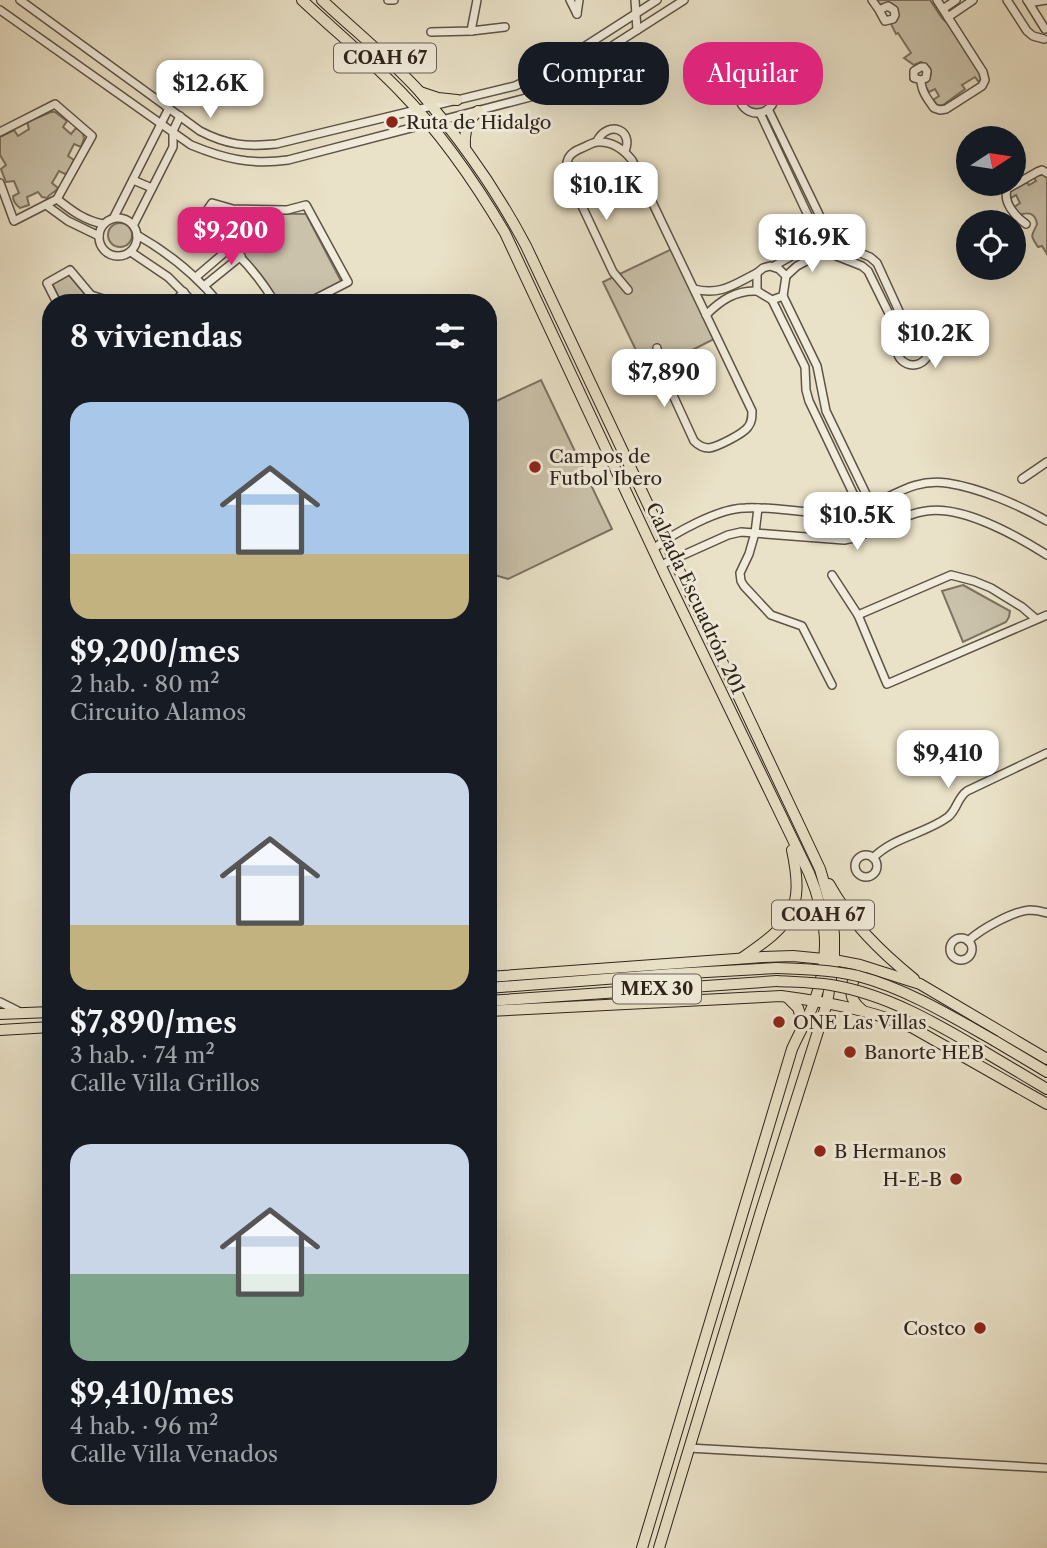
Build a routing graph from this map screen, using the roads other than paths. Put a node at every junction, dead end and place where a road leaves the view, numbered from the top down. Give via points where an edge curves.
1 (20, 0) edge
2 (302, 0) edge
3 (388, 0) edge
4 (394, 0) edge
5 (477, 0) edge
6 (570, 0) edge
7 (579, 0) edge
8 (635, 0) edge
9 (657, 0) edge
10 (684, 0) edge
11 (872, 0) edge
12 (937, 0) edge
13 (956, 0) edge
14 (972, 0) edge
15 (1007, 0) edge
16 (1027, 0) edge
17 (1047, 0) edge
18 (326, 2) edge
19 (943, 9) junction
20 (0, 10) edge
21 (879, 10) dead end
22 (636, 13) junction
23 (948, 17) junction
24 (505, 27) dead end
25 (1046, 28) edge
26 (637, 30) junction
27 (471, 31) junction
28 (431, 32) dead end
29 (1046, 40) edge
30 (922, 80) dead end
31 (419, 91) junction
32 (457, 100) junction
33 (431, 106) junction
34 (169, 108) junction
35 (416, 109) junction
36 (768, 109) junction
37 (478, 111) junction
38 (760, 113) junction
39 (180, 116) junction
40 (443, 121) junction
41 (161, 123) junction
42 (430, 124) junction
43 (173, 131) junction
44 (0, 132) edge
45 (218, 140) junction
46 (597, 141) junction
47 (465, 148) junction
48 (625, 151) junction
49 (211, 153) junction
50 (1047, 173) edge
51 (133, 180) junction
52 (0, 183) edge
53 (152, 188) junction
54 (57, 199) junction
55 (46, 205) junction
56 (1011, 210) edge
57 (74, 213) junction
58 (114, 218) junction
59 (68, 221) junction
60 (103, 224) junction
61 (134, 224) junction
62 (137, 234) junction
63 (828, 235) junction
64 (99, 236) junction
65 (818, 240) junction
66 (836, 243) junction
67 (231, 247) junction
68 (131, 251) junction
69 (826, 253) junction
70 (241, 256) junction
71 (775, 267) junction
72 (757, 273) junction
73 (786, 276) junction
74 (196, 277) junction
75 (204, 286) junction
76 (694, 289) junction
77 (628, 290) dead end
78 (757, 291) junction
79 (184, 292) edge
80 (52, 294) edge
81 (90, 294) edge
82 (211, 294) edge
83 (269, 294) edge
84 (325, 294) edge
85 (783, 296) junction
86 (772, 300) junction
87 (706, 315) junction
88 (905, 335) junction
89 (657, 348) dead end
90 (1047, 462) edge
91 (1022, 479) dead end
92 (871, 504) junction
93 (758, 508) junction
94 (860, 509) junction
95 (1047, 521) edge
96 (882, 527) junction
97 (871, 531) junction
98 (755, 533) junction
99 (665, 540) junction
100 (653, 549) junction
101 (1047, 555) edge
102 (674, 559) junction
103 (661, 565) junction
104 (832, 575) dead end
105 (858, 615) junction
106 (1047, 615) edge
107 (1036, 619) junction
108 (832, 685) dead end
109 (1047, 753) edge
110 (789, 835) junction
111 (873, 858) dead end
112 (820, 869) junction
113 (1047, 913) edge
114 (968, 941) dead end
115 (793, 956) junction
116 (740, 959) junction
117 (829, 959) junction
118 (872, 968) junction
119 (497, 976) edge
120 (920, 984) junction
121 (497, 987) edge
122 (784, 996) junction
123 (497, 1000) edge
124 (814, 1001) junction
125 (0, 1002) edge
126 (827, 1003) junction
127 (845, 1007) junction
128 (862, 1010) junction
129 (497, 1011) edge
130 (42, 1012) edge
131 (22, 1013) junction
132 (0, 1014) edge
133 (822, 1018) junction
134 (803, 1025) junction
135 (42, 1028) edge
136 (0, 1030) edge
137 (818, 1031) junction
138 (1047, 1059) edge
139 (1047, 1072) edge
140 (1047, 1089) edge
141 (1047, 1104) edge
142 (689, 1448) junction
143 (1047, 1468) edge
144 (642, 1548) edge
145 (659, 1548) edge

1 - 34 street
2 - 35 main road, Calzada Escuadrón 201 / COAH 67
3 - 4 street
5 - 27 street
6 - 7 street via 577,14
8 - 22 street
9 - 22 street
10 - 26 street
11 - 21 street
12 - 19 street
13 - 19 street
14 - 23 street
15 - 29 street via 1027,31
16 - 17 street
16 - 25 street
18 - 31 main road, Calzada Escuadrón 201 / COAH 67
19 - 23 street
20 - 41 street
22 - 26 street
22 - 32 street via 531,80
23 - 30 street via 985,80 940,110 926,96
24 - 27 street
25 - 29 street
26 - 37 street via 534,96
27 - 28 street
31 - 32 main road
31 - 33 main road, Calzada Escuadrón 201 / COAH 67
32 - 33 street
33 - 35 street
33 - 40 main road, Calzada Escuadrón 201 / COAH 67
34 - 39 street
34 - 41 street
35 - 42 main road, Calzada Escuadrón 201 / COAH 67
35 - 45 street via 276,144 236,145
36 - 38 street
36 - 38 street via 775,94 770,83 749,79 740,87 740,104 749,112
36 - 63 street
37 - 40 street
37 - 47 main road via 466,127
38 - 65 street
39 - 43 street
39 - 45 street
40 - 42 street
40 - 47 main road, Calzada Escuadrón 201 / COAH 67
41 - 43 street
41 - 51 street
42 - 49 street via 288,160 253,162
42 - 100 main road, Calzada Escuadrón 201 / COAH 67 via 505,233
43 - 49 street
43 - 53 street via 173,146
44 - 54 street via 55,104 92,136
45 - 49 street
46 - 48 street
46 - 48 street via 604,132 617,129 626,138
46 - 77 street via 573,152 568,174 613,272
47 - 99 main road, Calzada Escuadrón 201 / COAH 67 via 526,246
48 - 76 street
50 - 56 street via 1042,170 1007,188
51 - 53 street
51 - 58 street
52 - 55 street via 14,221
53 - 61 street
54 - 55 street
54 - 57 street
55 - 59 street
57 - 59 street
57 - 60 street
58 - 60 street
58 - 61 street
59 - 64 street
60 - 64 street
61 - 62 street
62 - 68 street
62 - 74 street
63 - 65 street
63 - 66 street
64 - 68 street via 102,248 113,256
65 - 69 street via 819,249
65 - 71 street
66 - 69 street via 834,250
66 - 88 street via 877,262
67 - 70 street
67 - 74 street
67 - 84 street via 200,222 212,203 233,209 287,210 306,205 348,282
68 - 79 street
69 - 73 street
69 - 88 street via 868,271
70 - 75 street
70 - 83 street
71 - 72 street
71 - 73 street
72 - 76 street via 715,292
72 - 78 street
73 - 85 street
74 - 75 street
75 - 82 street
76 - 87 street
78 - 86 street
78 - 87 street via 727,298
80 - 81 street via 47,283 71,270
85 - 86 street
85 - 92 street via 817,366 826,411
86 - 94 street via 805,367 809,401
87 - 89 street via 752,411 751,423 743,433 715,446 698,445 660,367
88 - 88 street via 897,347 899,357 906,364 921,363 929,345 919,334
90 - 91 street
92 - 94 street
92 - 95 street via 916,485 948,483 1012,503
92 - 96 street
93 - 94 street
93 - 98 street
93 - 99 street via 730,509
94 - 97 street
96 - 97 street
96 - 101 street via 924,511 953,512 1012,534
97 - 98 street via 845,540
98 - 102 street via 728,535
98 - 108 street via 741,581 771,615 802,626
99 - 100 street
99 - 102 main road, Calzada Escuadrón 201 / COAH 67
100 - 103 main road, Calzada Escuadrón 201 / COAH 67
102 - 103 street
102 - 112 main road, Calzada Escuadrón 201 / COAH 67
103 - 110 main road, Calzada Escuadrón 201 / COAH 67
104 - 105 street
105 - 107 street via 951,575 991,588
105 - 107 street via 887,684
106 - 107 street
109 - 111 street via 968,791 945,820 891,844
110 - 116 main road via 798,880 796,903 781,928
110 - 117 main road, Calzada Escuadrón 201 / COAH 67 via 821,903
112 - 117 main road, Calzada Escuadrón 201 / COAH 67 via 833,921
112 - 120 main road via 863,932
113 - 114 street via 1022,911
115 - 116 main road
115 - 117 main road
115 - 122 main road via 803,971 802,981
116 - 119 main road
117 - 118 main road
117 - 124 main road, Calzada Escuadrón 201 / COAH 67
117 - 126 main road, Calzada Escuadrón 201 / COAH 67
118 - 120 main road
118 - 128 main road via 857,975 850,989 851,998
120 - 138 main road
121 - 139 main road, MEX 30, bridge via 777,968 822,970 893,988
122 - 124 main road
122 - 129 main road
122 - 134 main road via 798,1008
123 - 140 main road, MEX 30, bridge via 810,982 874,996 919,1015
124 - 126 main road
124 - 134 main road, COAH 67
125 - 131 street
126 - 127 main road
126 - 133 main road, COAH 67
127 - 128 main road
127 - 133 main road
128 - 141 main road via 912,1028
130 - 131 main road
131 - 132 main road
133 - 137 main road, COAH 67
134 - 137 main road
134 - 144 main road, COAH 67 via 782,1081
135 - 136 main road
137 - 142 main road, COAH 67
142 - 143 street
142 - 145 main road, COAH 67

